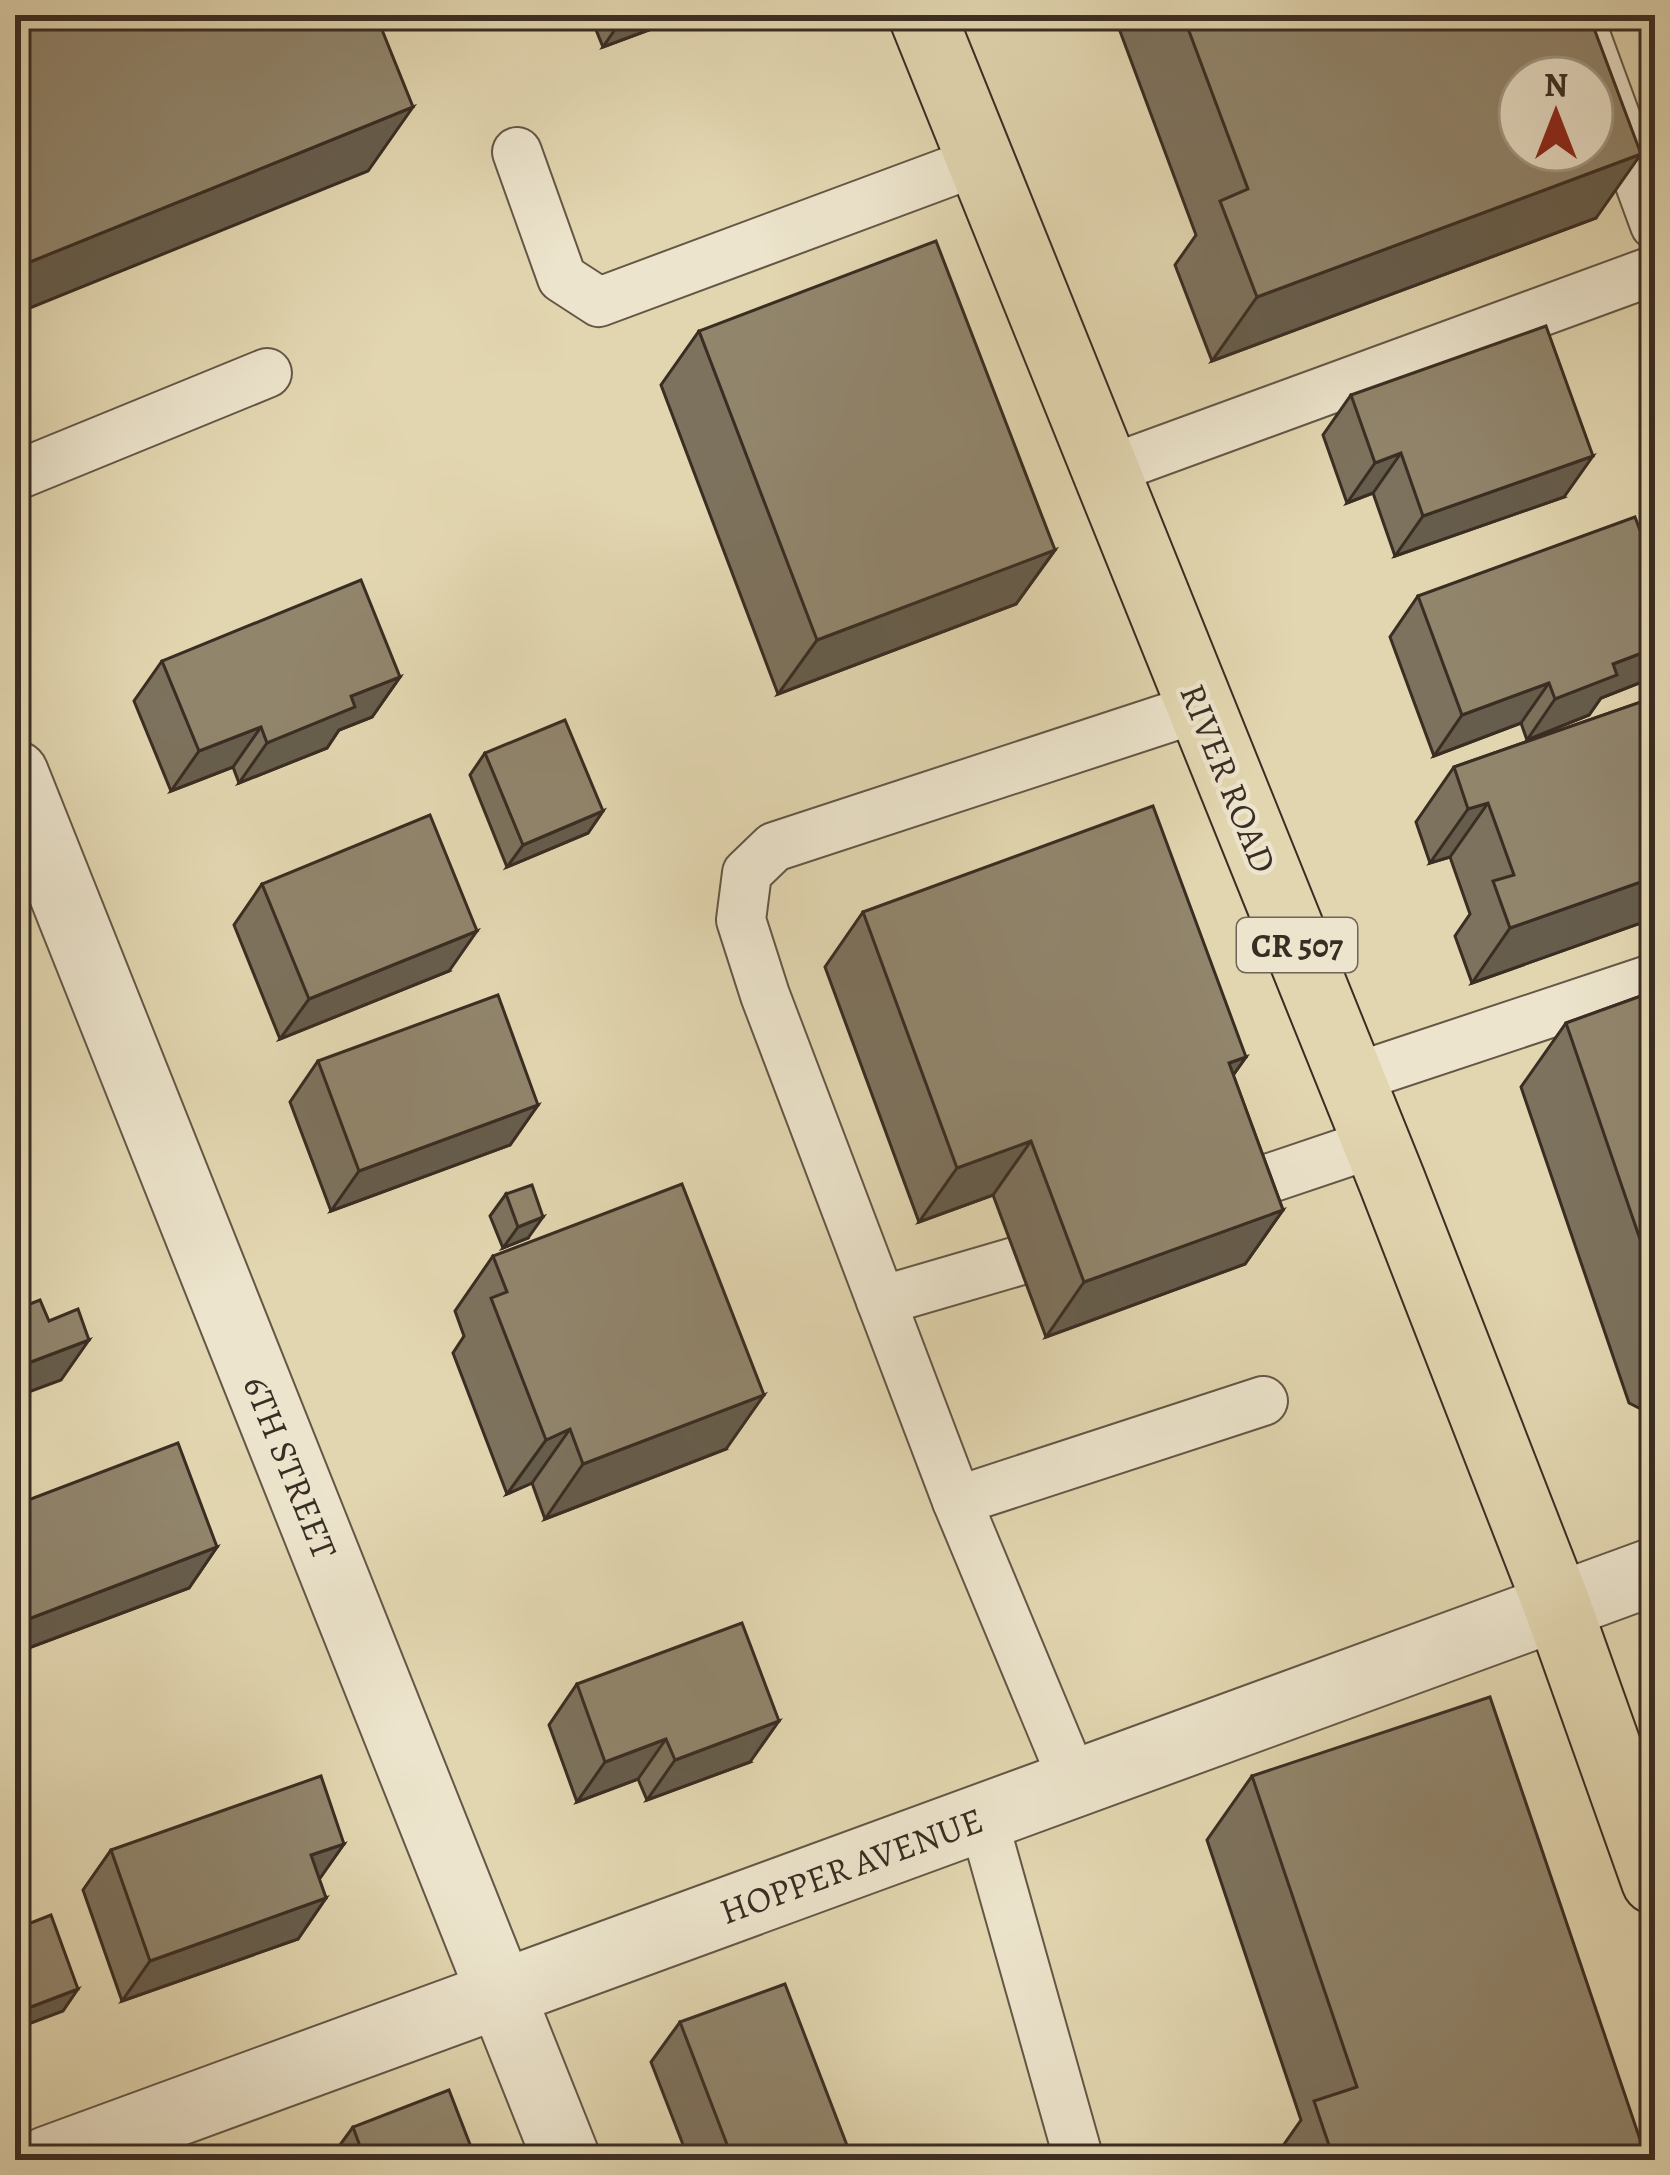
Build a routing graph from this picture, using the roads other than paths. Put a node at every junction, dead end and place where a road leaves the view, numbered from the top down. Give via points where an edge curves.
1 (922, 15) edge
2 (1578, 15) edge
3 (517, 152) dead end
4 (981, 160) junction
5 (1655, 226) edge
6 (1655, 270) edge
7 (267, 373) dead end
8 (1106, 471) junction
9 (15, 476) edge
10 (1201, 707) junction
11 (15, 774) edge
12 (1655, 978) edge
13 (1351, 1079) junction
14 (1376, 1142) junction
15 (1220, 1195) edge
16 (1018, 1261) dead end
17 (881, 1301) junction
18 (1263, 1401) dead end
19 (957, 1501) junction
20 (1655, 1571) edge
21 (1557, 1605) junction
22 (1074, 1783) junction
23 (982, 1816) junction
24 (1655, 1881) edge
25 (501, 1993) junction
26 (47, 2160) edge
27 (567, 2160) edge
28 (1079, 2160) edge

1 - 4 main road, RIVER ROAD / CR 507
2 - 5 lane
3 - 4 lane via 562,278 599,302
4 - 8 main road, RIVER ROAD / CR 507
6 - 8 lane
7 - 9 lane
8 - 10 main road, RIVER ROAD / CR 507
10 - 13 main road, RIVER ROAD / CR 507
10 - 17 lane via 774,848 747,873 741,920
11 - 25 street, 6TH STREET
12 - 13 lane
13 - 14 main road, RIVER ROAD / CR 507
14 - 15 lane
14 - 21 main road, RIVER ROAD / CR 507
16 - 17 lane
17 - 19 lane
18 - 19 lane
19 - 22 lane
20 - 21 street, HOPPER AVENUE
21 - 22 street, HOPPER AVENUE
21 - 24 main road, RIVER ROAD / CR 507
22 - 23 street, HOPPER AVENUE
23 - 25 street, HOPPER AVENUE
23 - 28 lane
25 - 26 street, HOPPER AVENUE
25 - 27 street, 6TH STREET

